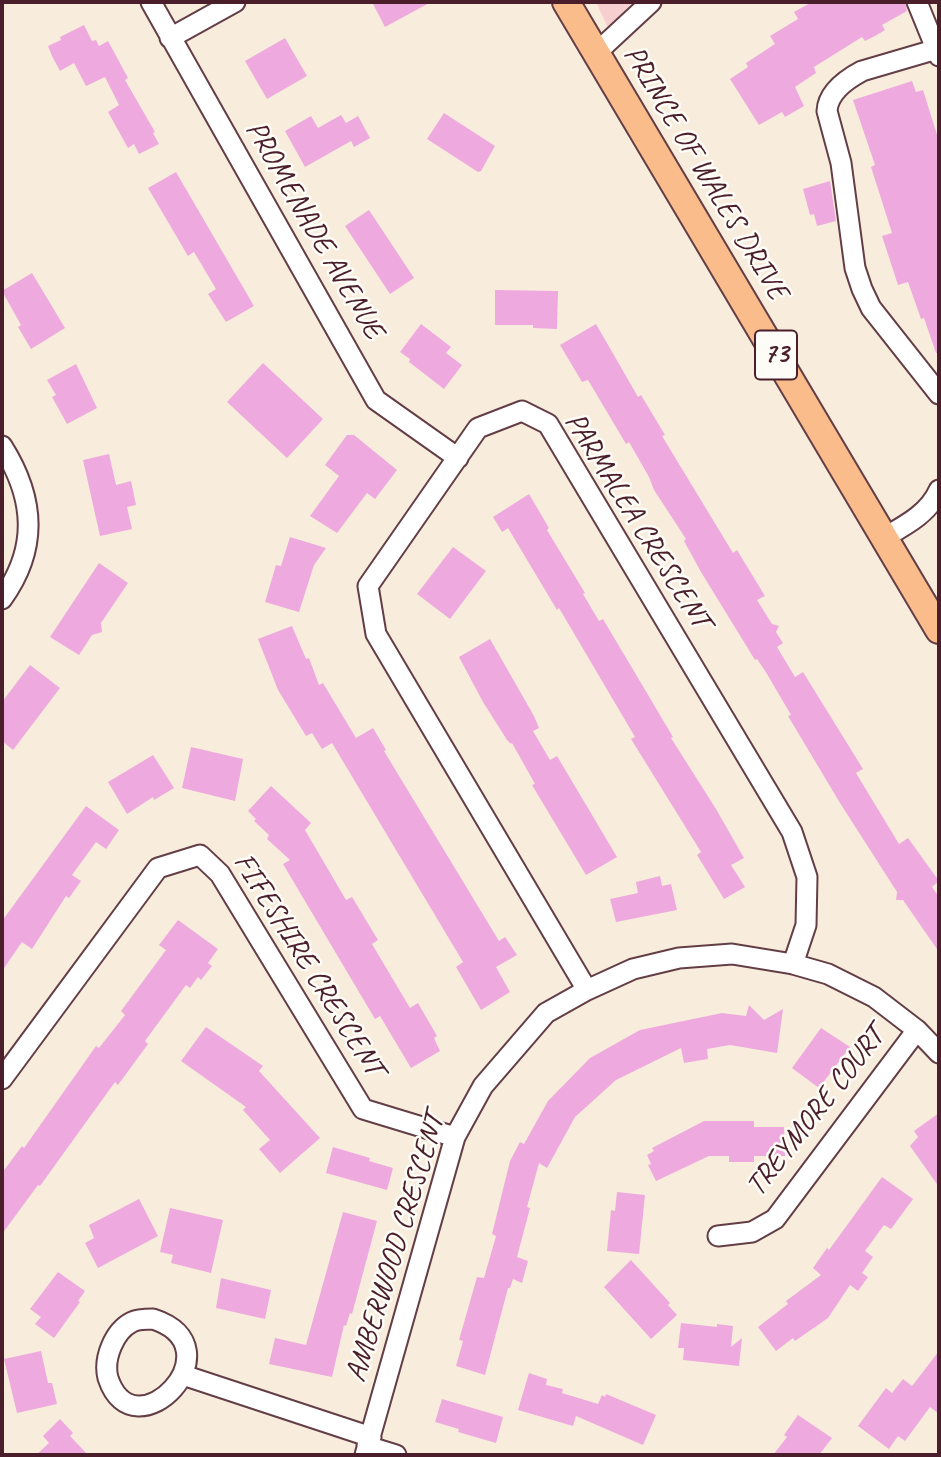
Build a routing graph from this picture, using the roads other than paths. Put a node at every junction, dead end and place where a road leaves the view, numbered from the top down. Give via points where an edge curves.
1 (151, 2) edge
2 (235, 2) edge
3 (566, 2) edge
4 (651, 2) edge
5 (917, 2) edge
6 (170, 37) junction
7 (938, 52) edge
8 (595, 54) junction
9 (939, 394) edge
10 (2, 446) edge
11 (457, 458) junction
12 (939, 490) edge
13 (885, 537) junction
14 (2, 599) edge
15 (939, 629) edge
16 (793, 964) junction
17 (587, 990) junction
18 (917, 1030) junction
19 (939, 1053) edge
20 (2, 1079) edge
21 (455, 1137) junction
22 (718, 1236) dead end
23 (183, 1376) junction
24 (368, 1446) edge
25 (396, 1455) edge

1 - 6 street, PROMENADE AVENUE
2 - 6 street
3 - 8 main road, PRINCE OF WALES DRIVE / 73
4 - 8 street
5 - 7 street
6 - 11 street, PROMENADE AVENUE via 376,400
7 - 9 street via 862,71 832,96 827,111 841,163 862,289 871,308
8 - 13 main road, PRINCE OF WALES DRIVE / 73
10 - 14 street via 26,500 29,540 16,579
11 - 16 street, PARMALEA CRESCENT via 478,428 522,411 548,424 792,832 807,877 806,925
11 - 17 street, PARMALEA CRESCENT via 368,586 376,634
12 - 13 street via 914,521
13 - 15 main road, PRINCE OF WALES DRIVE / 73
16 - 17 street, AMBERWOOD CRESCENT via 732,954 679,957 633,969
16 - 18 street, AMBERWOOD CRESCENT via 828,974 874,997
17 - 21 street, AMBERWOOD CRESCENT via 537,1023 483,1086
18 - 19 street, AMBERWOOD CRESCENT
18 - 22 street, TREYMORE COURT via 775,1219 752,1232
20 - 21 street, FIFESHIRE CRESCENT via 158,868 200,855 220,874 363,1109
21 - 24 street, AMBERWOOD CRESCENT
23 - 23 street via 182,1340 164,1322 153,1319 122,1329 106,1364 113,1389 125,1403 145,1408 170,1394
23 - 24 street
24 - 25 street

